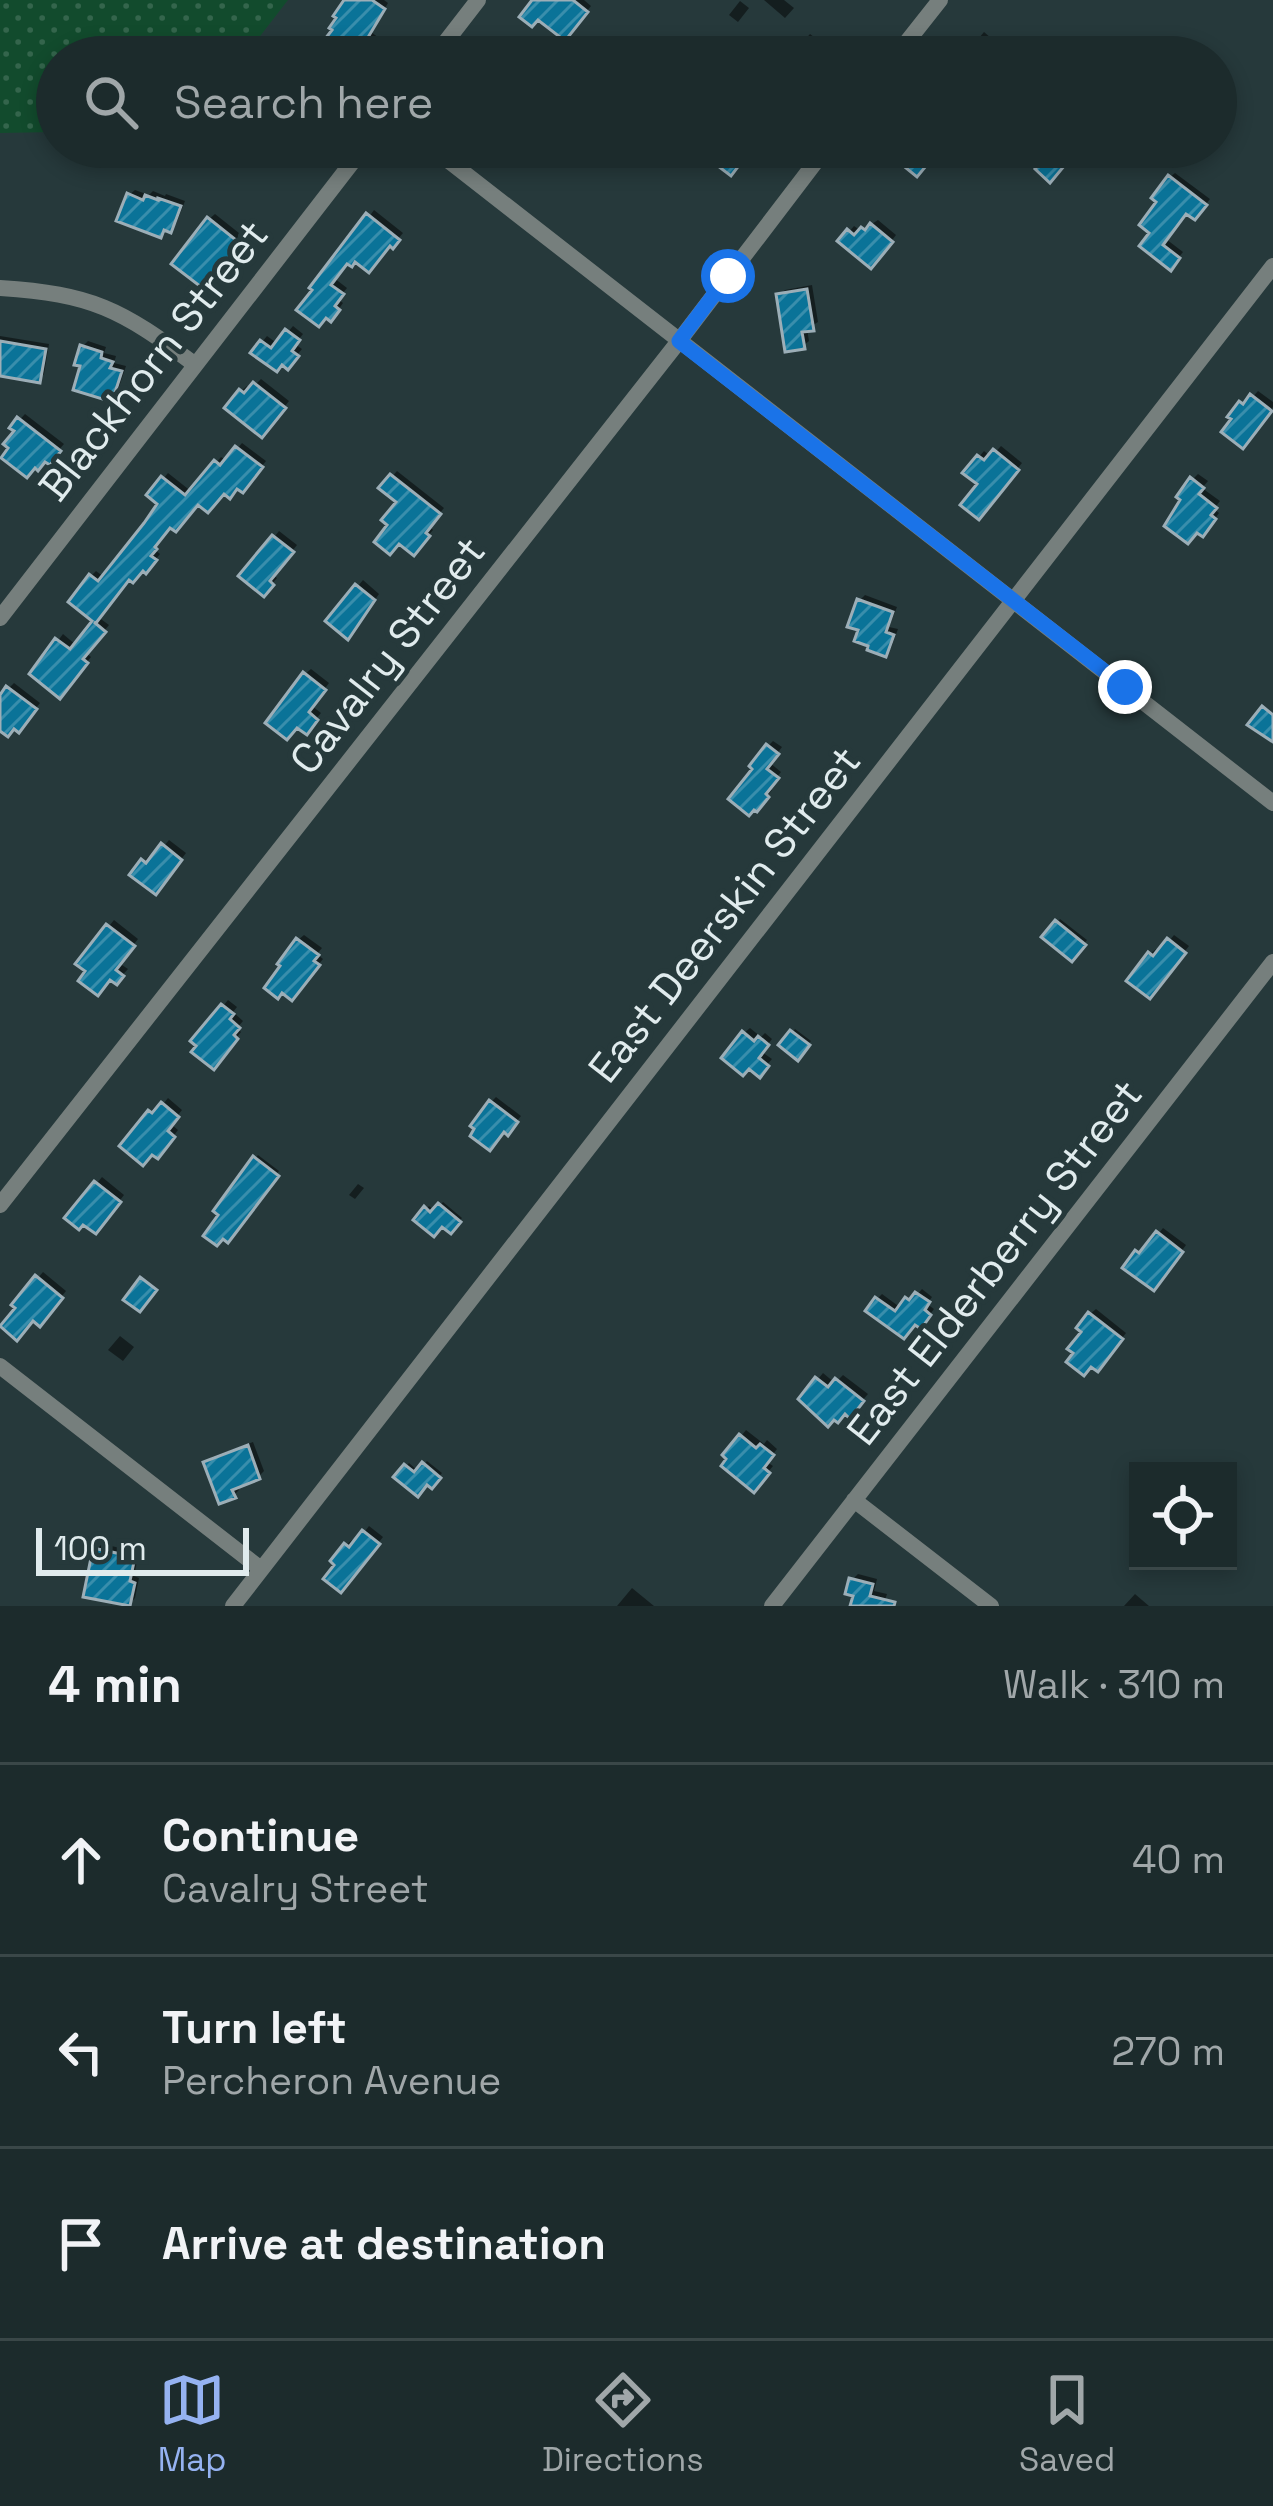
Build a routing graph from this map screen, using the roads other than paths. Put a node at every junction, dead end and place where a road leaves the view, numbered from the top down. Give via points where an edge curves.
1 (478, 0) edge
2 (940, 0) edge
3 (450, 36) edge
4 (912, 36) edge
5 (348, 168) edge
6 (458, 168) edge
7 (811, 168) edge
8 (1273, 266) edge
9 (0, 288) edge
10 (679, 341) junction
11 (194, 364) junction
12 (1014, 599) junction
13 (0, 617) edge
14 (1273, 803) edge
15 (1273, 962) edge
16 (0, 1205) edge
17 (0, 1366) edge
18 (854, 1501) junction
19 (261, 1569) junction
20 (233, 1606) edge
21 (772, 1606) edge
22 (991, 1606) edge

1 - 3 street
2 - 4 street
5 - 11 street, Blackhorn Street
6 - 10 street
7 - 10 street, Cavalry Street
8 - 12 street, East Deerskin Street
9 - 11 street via 108,307
10 - 12 street
10 - 16 street, Cavalry Street
11 - 13 street, Blackhorn Street
12 - 14 street
12 - 19 street, East Deerskin Street
15 - 18 street, East Elderberry Street
17 - 19 street
18 - 21 street, East Elderberry Street
18 - 22 street
19 - 20 street, East Deerskin Street

